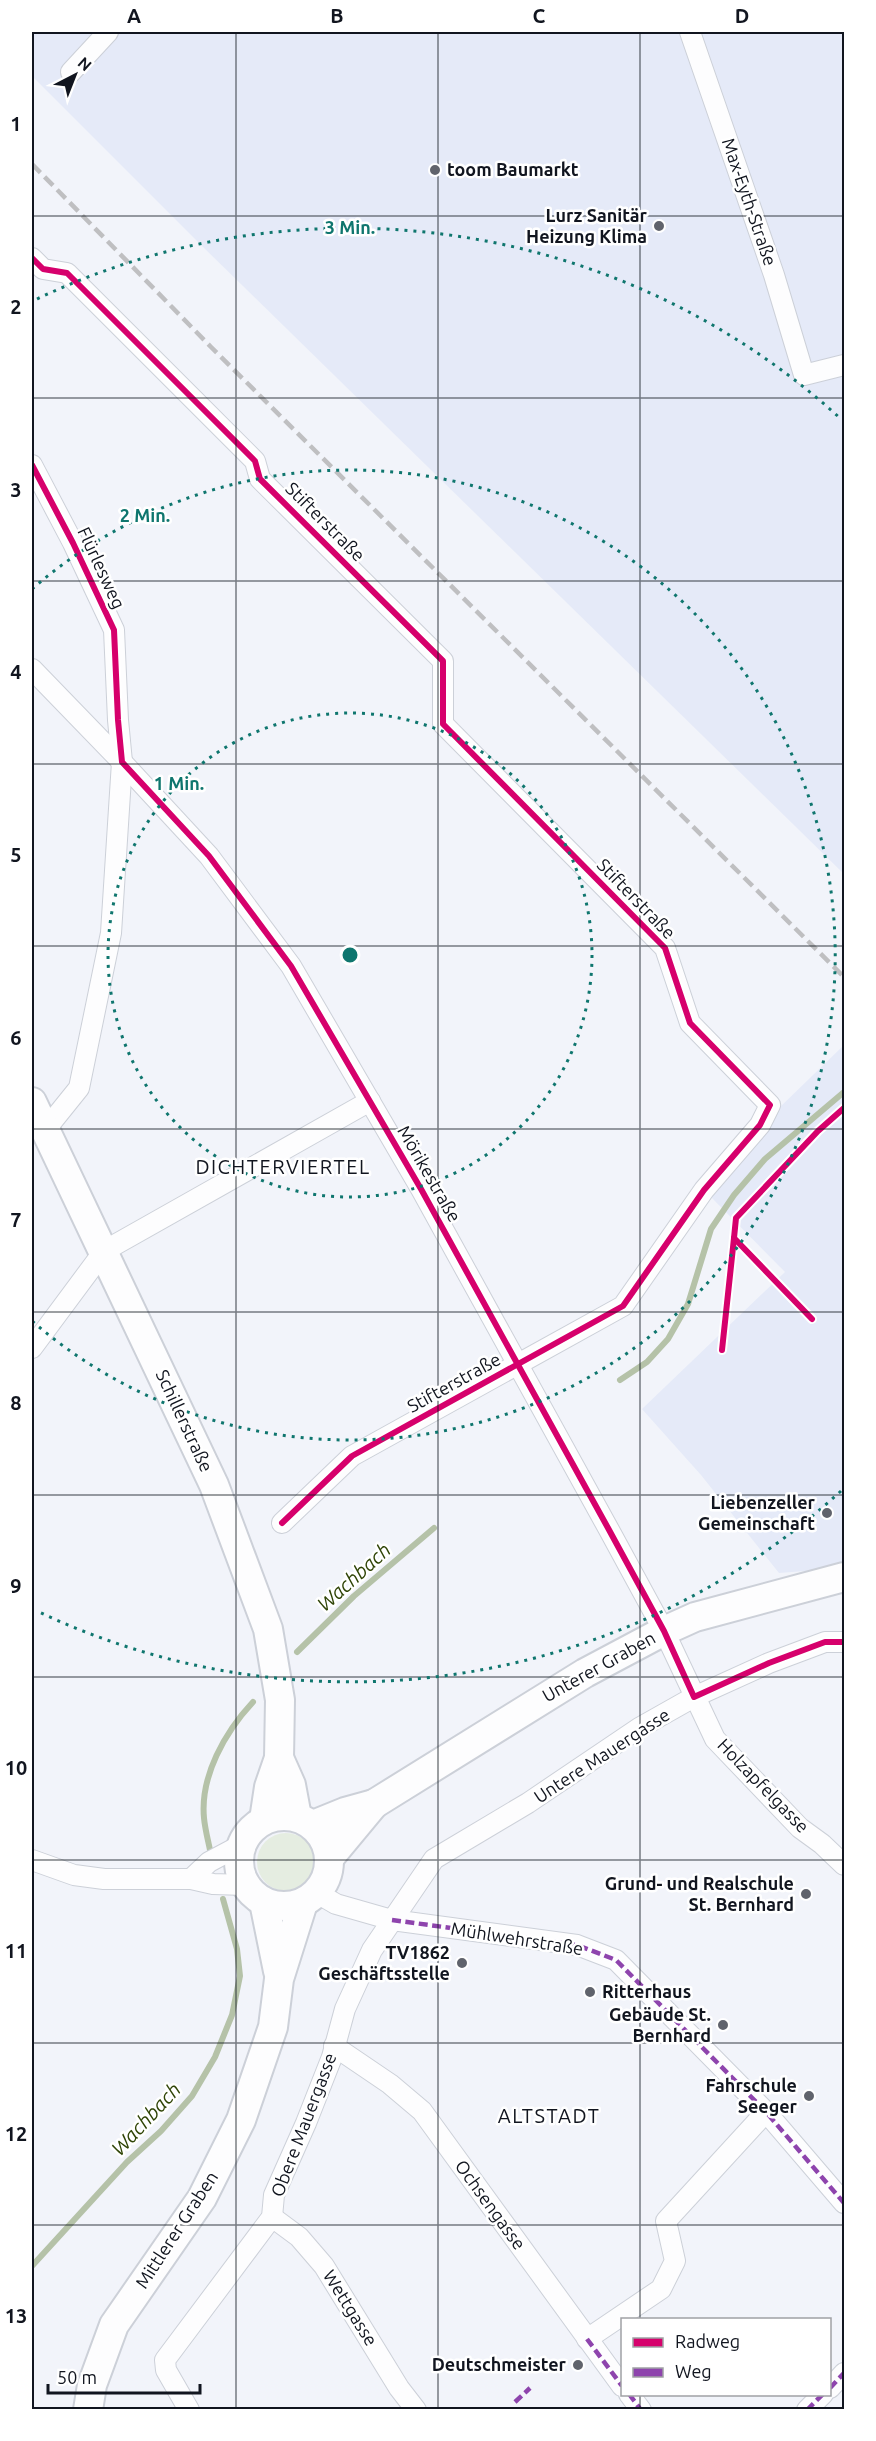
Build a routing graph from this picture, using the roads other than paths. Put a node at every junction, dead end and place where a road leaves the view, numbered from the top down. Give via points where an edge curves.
1 (108, 32) edge
2 (690, 32) edge
3 (71, 72) dead end
4 (32, 258) edge
5 (844, 365) edge
6 (32, 465) edge
7 (32, 669) edge
8 (122, 762) junction
9 (370, 1101) junction
10 (32, 1102) edge
11 (46, 1129) junction
12 (104, 1251) junction
13 (32, 1348) edge
14 (519, 1365) junction
15 (282, 1522) dead end
16 (844, 1576) edge
17 (664, 1631) junction
18 (844, 1642) edge
19 (694, 1697) junction
20 (279, 1758) junction
21 (374, 1804) junction
22 (264, 1820) junction
23 (305, 1821) junction
24 (241, 1845) junction
25 (330, 1857) junction
26 (32, 1860) edge
27 (844, 1865) edge
28 (191, 1879) junction
29 (255, 1893) junction
30 (310, 1898) junction
31 (392, 1920) junction
32 (279, 1979) junction
33 (334, 2046) junction
34 (766, 2112) junction
35 (844, 2203) edge
36 (272, 2217) junction
37 (587, 2339) junction
38 (844, 2373) edge
39 (621, 2385) edge
40 (831, 2387) edge
41 (631, 2396) edge
42 (821, 2396) edge
43 (88, 2409) edge
44 (189, 2409) edge
45 (416, 2409) edge
46 (641, 2409) edge
47 (807, 2409) edge

1 - 3 street
2 - 5 street, Max-Eyth-Straße via 774,275 804,375
4 - 14 street, Stifterstraße via 43,269 67,273 255,461 261,479 443,661 443,724 665,948 690,1023 770,1105 760,1125 704,1190 623,1306
6 - 8 street, Flürlesweg via 114,630
7 - 8 street, Mörikestraße
8 - 9 street, Mörikestraße via 208,856 291,966
8 - 11 street, Flürlesweg via 111,933 79,1088
9 - 12 street
9 - 14 street, Mörikestraße
10 - 11 street, Schillerstraße
11 - 12 street, Schillerstraße
12 - 13 street
12 - 20 street, Schillerstraße via 214,1485 268,1629 280,1700
14 - 15 street, Stifterstraße via 352,1456
14 - 17 street, Mörikestraße
16 - 17 street, Unterer Graben via 695,1617
17 - 19 street, Holzapfelgasse
17 - 21 street, Unterer Graben via 565,1685
18 - 19 street, Untere Mauergasse via 825,1642
19 - 27 street, Holzapfelgasse via 716,1739 800,1828
19 - 31 street, Untere Mauergasse via 434,1859
20 - 22 street, Schillerstraße
20 - 23 street, Schillerstraße
21 - 23 street, Unterer Graben
21 - 25 street, Unterer Graben
22 - 23 street via 286,1815
22 - 24 street
23 - 25 street via 327,1845
24 - 28 street via 209,1862
24 - 29 street via 239,1866
25 - 30 street via 325,1882
26 - 28 street via 74,1875 104,1879
28 - 29 street
29 - 30 street via 277,1906 290,1906
29 - 32 street, Mittlerer Graben
30 - 31 street, Mühlwehrstraße
30 - 32 street, Mittlerer Graben
31 - 33 street, Obere Mauergasse via 372,1950 345,2009
31 - 34 street, Mühlwehrstraße via 577,1945 616,1960
32 - 43 street, Mittlerer Graben via 273,2027 241,2120 202,2198 114,2325 92,2385
33 - 36 street, Obere Mauergasse via 306,2123 273,2195
33 - 37 street, Ochsengasse via 422,2111
34 - 35 street, Mühlwehrstraße
34 - 37 street via 666,2221 675,2261 661,2289
36 - 44 street, Obere Mauergasse via 165,2360 166,2370
36 - 45 street, Wettgasse via 298,2237 324,2266
37 - 39 street, Ochsengasse
38 - 40 street
41 - 46 street
42 - 47 street

